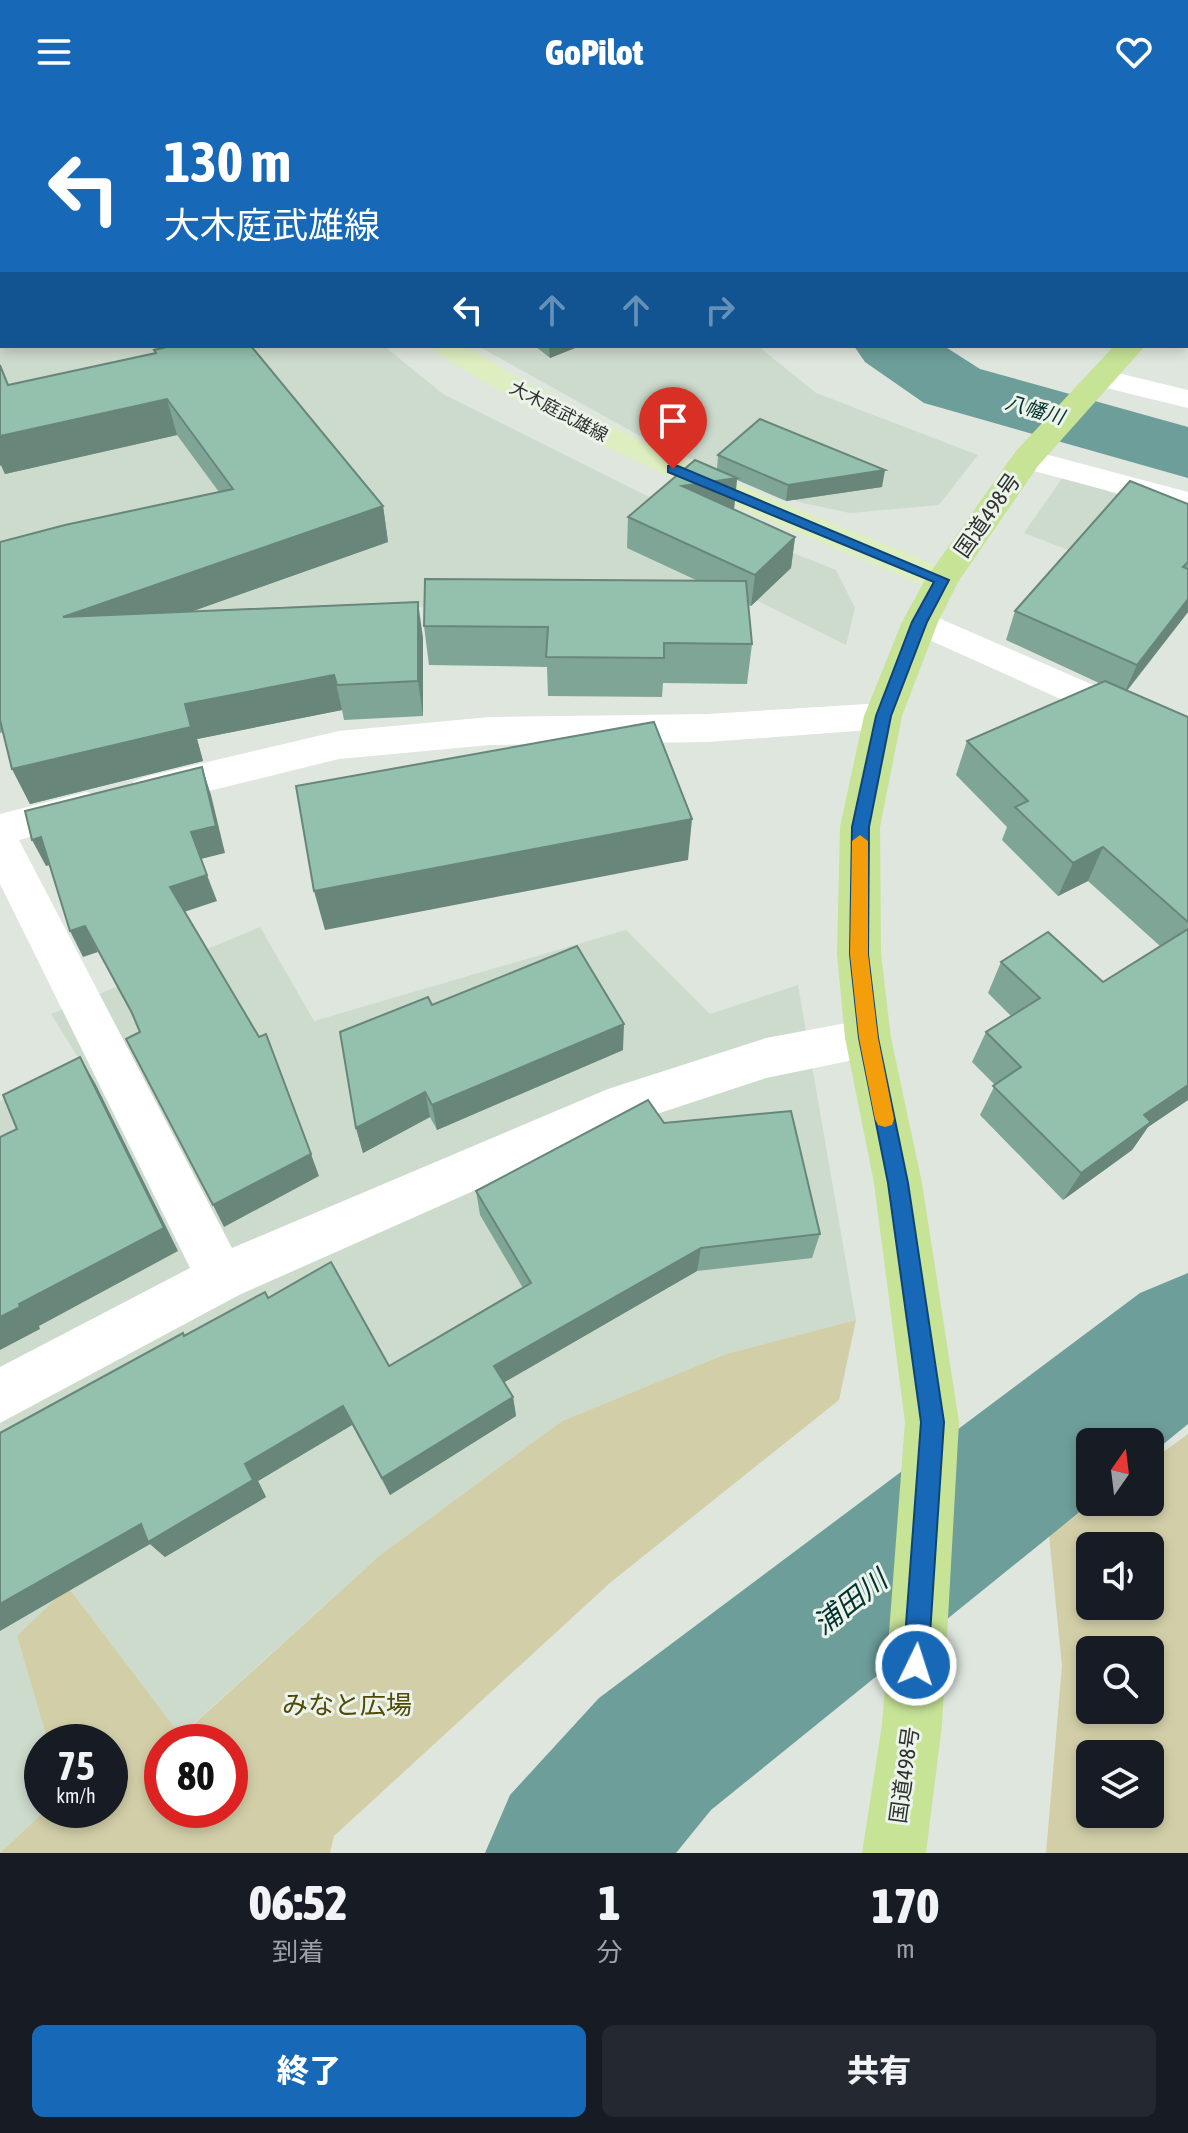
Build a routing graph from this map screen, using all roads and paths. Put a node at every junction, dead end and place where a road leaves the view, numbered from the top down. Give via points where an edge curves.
1 (448, 348) edge
2 (1128, 348) edge
3 (1101, 378) junction
4 (1188, 399) edge
5 (1026, 459) junction
6 (1188, 502) edge
7 (942, 580) junction
8 (920, 622) junction
9 (883, 716) junction
10 (1188, 742) edge
11 (0, 829) edge
12 (0, 843) edge
13 (868, 1038) junction
14 (221, 1278) junction
15 (0, 1396) edge
16 (894, 1853) edge

1 - 7 main road, 大木庭武雄線 via 646,458
2 - 3 highway, 国道498号
3 - 4 street
3 - 5 highway, 国道498号
5 - 6 street
5 - 7 highway, 国道498号
7 - 8 highway, 国道498号
8 - 9 highway, 国道498号
8 - 10 street
9 - 11 street via 708,728 490,731 339,745
9 - 13 highway, 国道498号 via 860,827 859,954
12 - 14 street
13 - 14 street via 766,1058 608,1110
13 - 16 highway, 国道498号 via 898,1183 932,1422 912,1725
14 - 15 street

